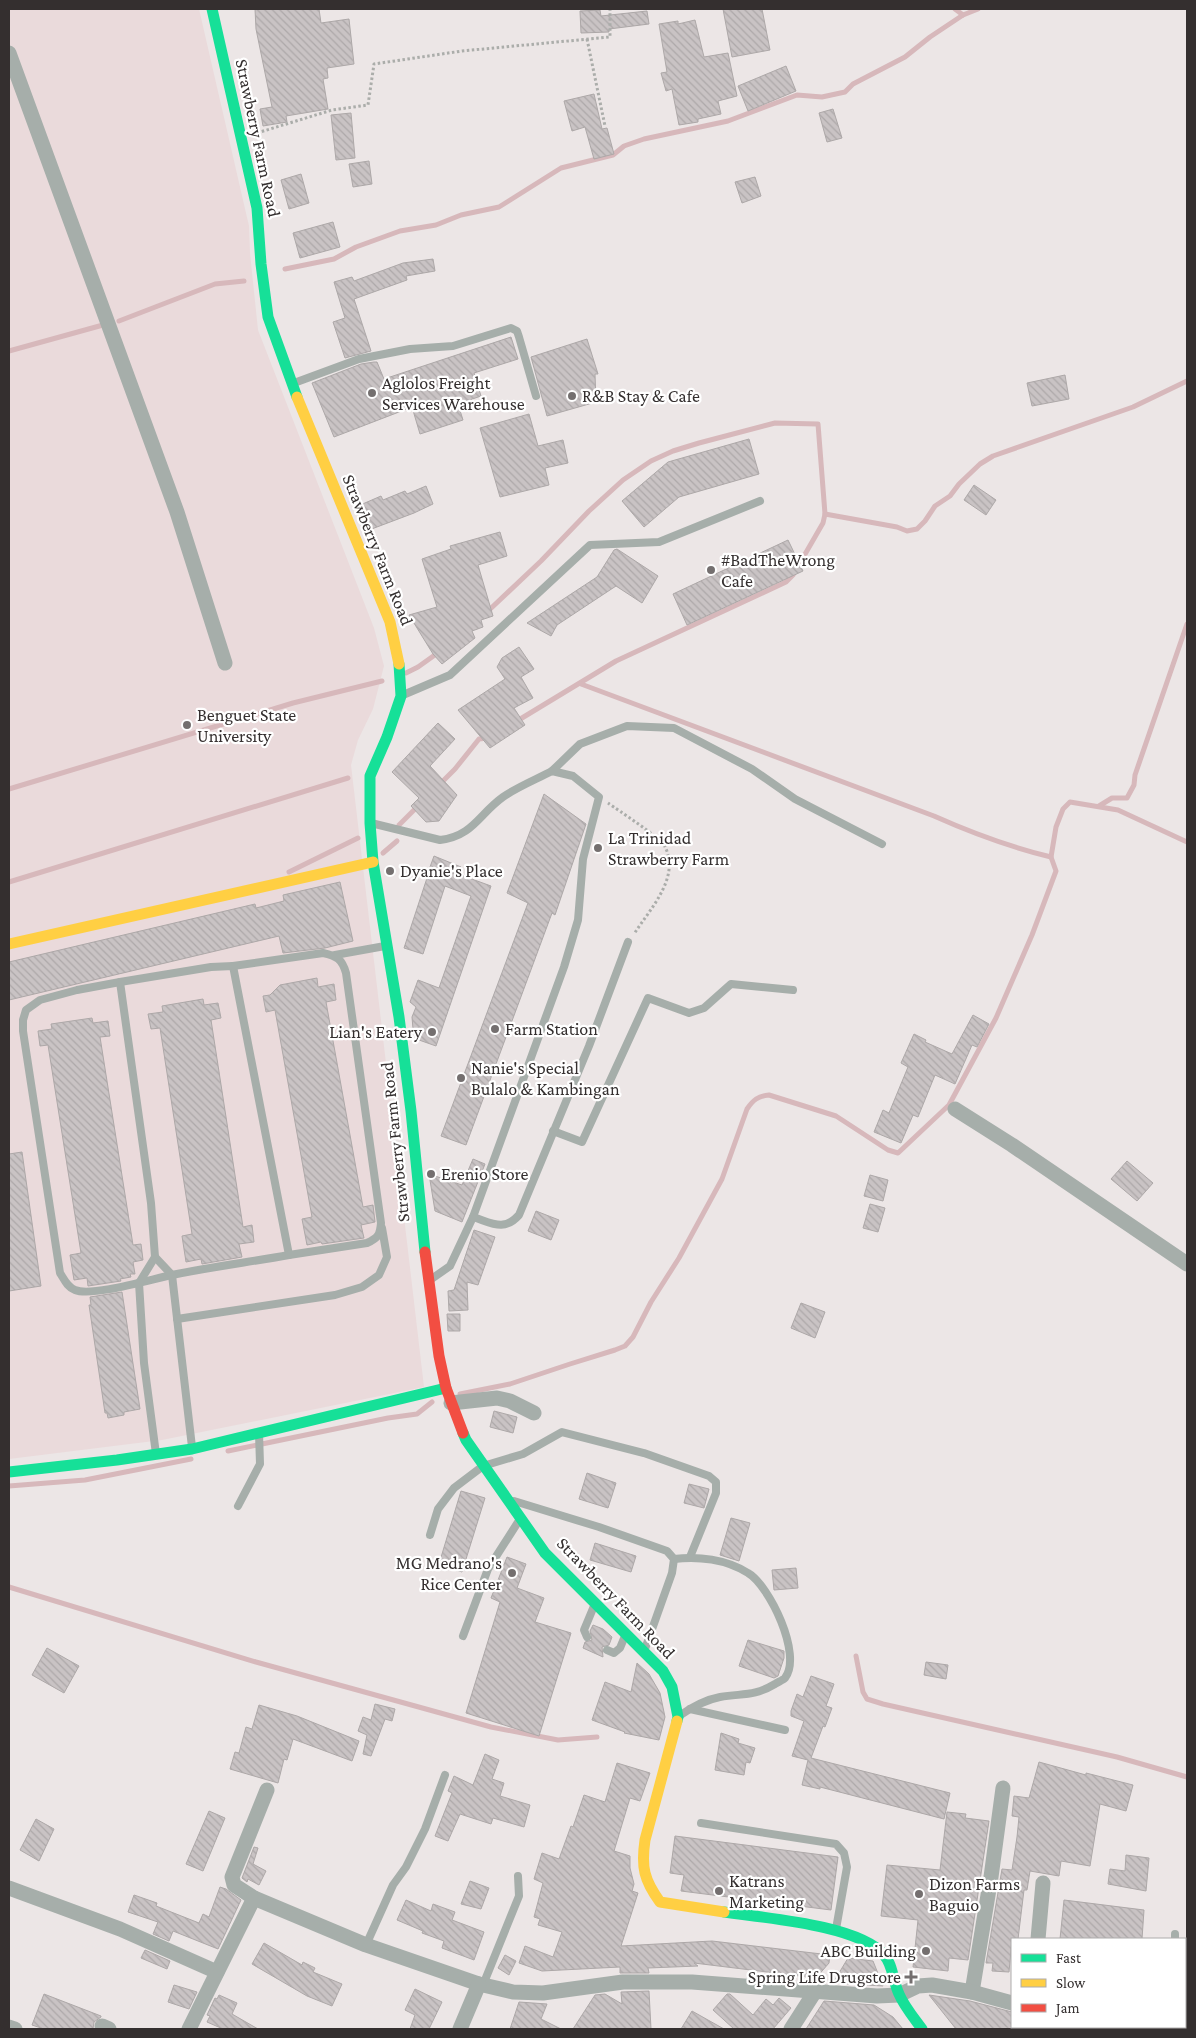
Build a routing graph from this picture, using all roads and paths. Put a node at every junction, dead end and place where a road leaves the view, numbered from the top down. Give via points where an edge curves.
1 (212, 9) edge
2 (610, 9) edge
3 (586, 39) junction
4 (9, 53) edge
5 (605, 126) dead end
6 (241, 138) junction
7 (292, 384) junction
8 (536, 396) dead end
9 (760, 500) dead end
10 (225, 663) dead end
11 (401, 696) junction
12 (552, 771) junction
13 (599, 797) junction
14 (370, 823) junction
15 (882, 844) dead end
16 (373, 862) junction
17 (628, 942) joint
18 (9, 944) edge
19 (387, 945) junction
20 (335, 956) junction
21 (233, 966) junction
22 (120, 982) junction
23 (793, 990) dead end
24 (955, 1109) dead end
25 (553, 1130) junction
26 (473, 1218) junction
27 (381, 1223) junction
28 (289, 1255) junction
29 (155, 1257) junction
30 (1187, 1264) edge
31 (172, 1275) junction
32 (429, 1281) junction
33 (139, 1283) junction
34 (177, 1319) junction
35 (446, 1388) junction
36 (451, 1403) junction
37 (534, 1413) dead end
38 (259, 1437) junction
39 (192, 1449) junction
40 (156, 1454) junction
41 (483, 1466) junction
42 (9, 1472) edge
43 (508, 1499) junction
44 (238, 1506) dead end
45 (521, 1517) junction
46 (430, 1535) dead end
47 (690, 1557) junction
48 (674, 1559) junction
49 (595, 1604) junction
50 (626, 1633) junction
51 (463, 1636) dead end
52 (587, 1637) dead end
53 (607, 1650) dead end
54 (644, 1651) junction
55 (690, 1709) junction
56 (678, 1717) junction
57 (785, 1730) dead end
58 (445, 1775) dead end
59 (1003, 1788) dead end
60 (267, 1790) dead end
61 (701, 1823) dead end
62 (518, 1876) dead end
63 (1043, 1883) dead end
64 (9, 1888) edge
65 (254, 1898) junction
66 (836, 1930) junction
67 (1038, 1938) edge
68 (366, 1945) junction
69 (217, 1972) junction
70 (481, 1985) junction
71 (816, 1990) junction
72 (972, 1992) junction
73 (899, 1995) junction
74 (1011, 2003) edge
75 (9, 2026) edge
76 (15, 2029) edge
77 (189, 2029) edge
78 (460, 2029) edge
79 (791, 2029) edge
80 (922, 2029) edge

1 - 6 street, Strawberry Farm Road
2 - 3 path via 610,36
3 - 5 path
3 - 6 path via 462,51 374,64 368,105 332,110
4 - 10 street via 177,512
6 - 7 street, Strawberry Farm Road via 257,208 268,317
7 - 8 lane via 359,359 410,349 453,346 511,328 519,336
7 - 11 street, Strawberry Farm Road via 390,622 399,659
9 - 11 lane via 659,542 590,545 450,675
11 - 14 street, Strawberry Farm Road via 370,776
12 - 13 lane via 573,776
12 - 14 lane via 503,797 461,835 450,839 440,840
12 - 15 lane via 580,744 627,726 674,728 752,769 795,799
13 - 17 path via 663,843 668,856 666,881
13 - 26 lane via 583,859 578,920 570,948
14 - 16 street, Strawberry Farm Road
16 - 18 street
16 - 19 street, Strawberry Farm Road
17 - 25 lane
19 - 20 lane
19 - 32 street, Strawberry Farm Road via 411,1111
20 - 21 lane via 323,953
20 - 27 lane via 343,963 346,973
21 - 22 lane
21 - 28 lane
22 - 29 lane
22 - 33 lane via 40,1000 26,1010 23,1032 60,1273 75,1290 90,1291
23 - 25 lane via 731,984 704,1008 689,1013 648,998 582,1142
24 - 30 street
25 - 26 lane via 516,1219 507,1226 501,1226
26 - 32 lane via 450,1266
27 - 28 lane via 380,1234 367,1243
27 - 34 lane via 387,1257 379,1275 362,1287
28 - 31 lane
29 - 31 lane
29 - 33 lane
31 - 33 lane
31 - 34 lane
32 - 35 street, Strawberry Farm Road
33 - 40 lane via 144,1363
34 - 39 lane
35 - 36 street, Strawberry Farm Road
35 - 38 street
36 - 37 street via 497,1398
36 - 41 street, Strawberry Farm Road via 466,1440
38 - 39 street
38 - 44 lane via 260,1464
39 - 40 street
40 - 42 street
41 - 43 street, Strawberry Farm Road
41 - 46 lane via 454,1488 438,1509
41 - 47 lane via 523,1454 562,1432 644,1453 709,1476 716,1482 716,1493
43 - 45 street, Strawberry Farm Road
43 - 48 lane via 667,1551
45 - 49 street, Strawberry Farm Road via 545,1553
45 - 51 lane via 488,1569
47 - 48 lane
47 - 55 lane via 738,1567 750,1574 774,1606 788,1641 791,1663 785,1678 762,1692 720,1697 698,1703
48 - 54 lane via 672,1574
49 - 50 street, Strawberry Farm Road
49 - 52 lane via 584,1630
50 - 53 lane via 620,1648 614,1653
50 - 54 street, Strawberry Farm Road
54 - 56 street, Strawberry Farm Road via 663,1671 672,1687
55 - 56 lane
55 - 57 lane
56 - 66 street, Strawberry Farm Road via 645,1840 642,1860 648,1886 660,1902
58 - 68 lane via 425,1829 406,1868 393,1885
59 - 72 street
60 - 65 street via 232,1877 234,1885
61 - 66 lane via 836,1844 844,1853 847,1867
62 - 70 lane via 519,1896
63 - 67 street
64 - 69 street via 120,1929
65 - 68 street
65 - 69 street
66 - 73 street, Strawberry Farm Road via 863,1939 886,1956
68 - 70 street
69 - 77 street
70 - 71 street via 513,1992 543,1993 623,1982 692,1982
70 - 78 street
71 - 73 street
71 - 79 street
72 - 73 street via 932,1985 918,1986
72 - 74 street
73 - 80 street, Strawberry Farm Road
75 - 76 street

